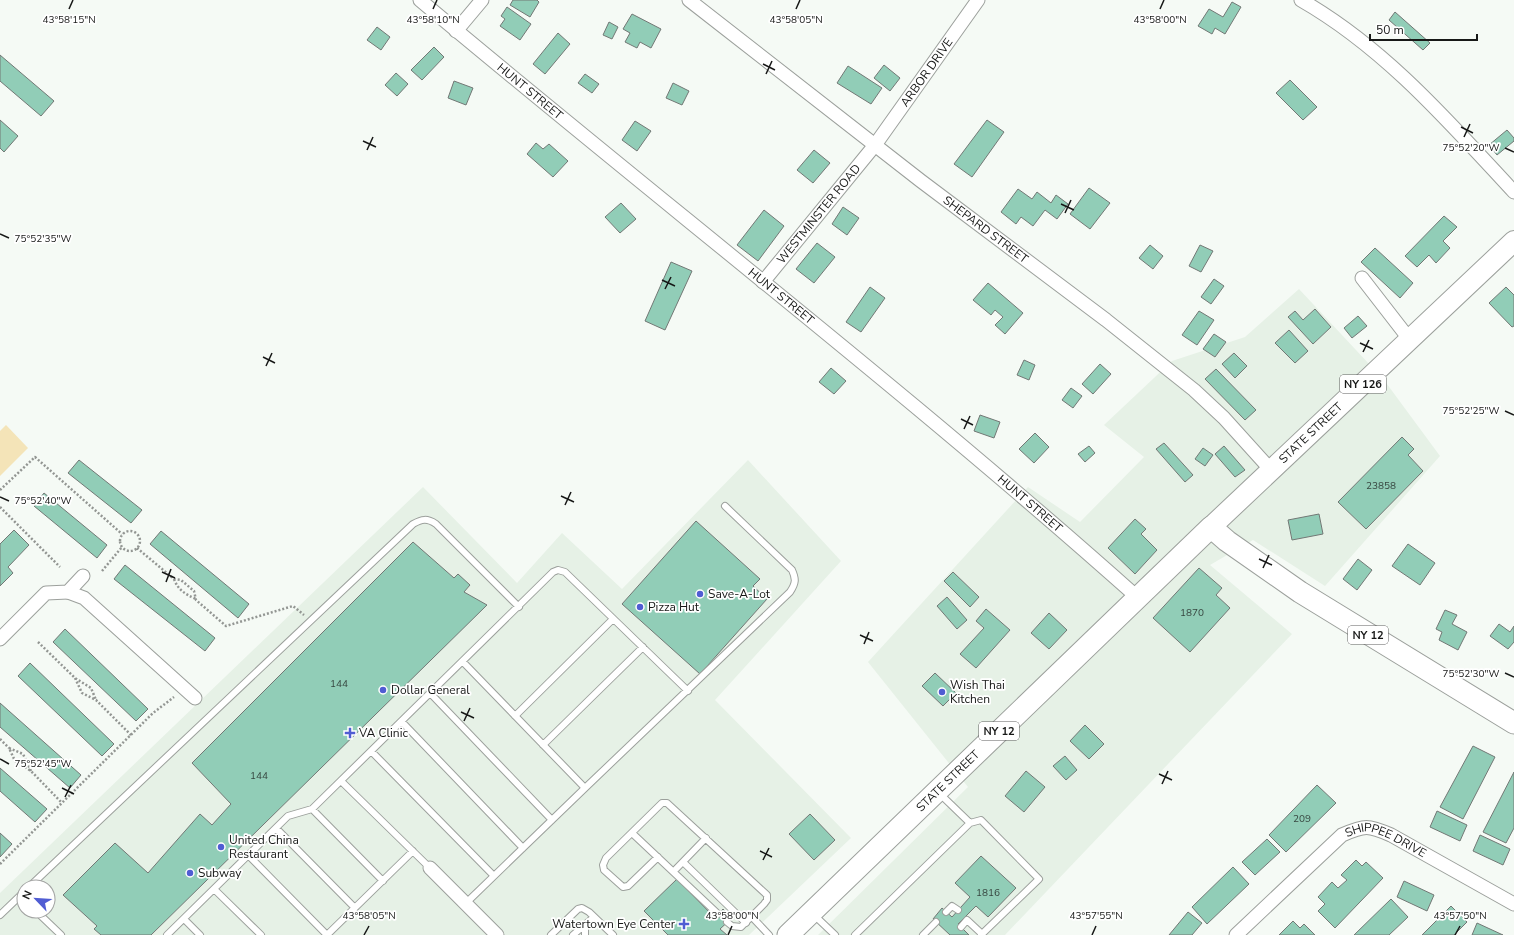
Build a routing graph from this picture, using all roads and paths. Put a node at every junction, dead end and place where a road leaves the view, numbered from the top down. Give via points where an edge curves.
1 (420, 0) edge
2 (482, 0) edge
3 (689, 0) edge
4 (978, 0) edge
5 (1301, 0) edge
6 (456, 31) junction
7 (875, 145) junction
8 (1514, 192) edge
9 (1514, 241) edge
10 (1362, 278) dead end
11 (763, 282) junction
12 (1410, 340) junction
13 (1271, 470) junction
14 (0, 490) edge
15 (725, 506) dead end
16 (0, 507) edge
17 (1211, 527) junction
18 (122, 534) junction
19 (122, 547) junction
20 (137, 548) junction
21 (60, 567) dead end
22 (102, 571) dead end
23 (83, 576) dead end
24 (174, 579) junction
25 (68, 592) junction
26 (1137, 597) junction
27 (196, 600) junction
28 (519, 607) junction
29 (613, 618) junction
30 (311, 620) junction
31 (0, 639) edge
32 (38, 642) dead end
33 (643, 647) junction
34 (463, 662) junction
35 (75, 678) junction
36 (184, 689) junction
37 (688, 691) junction
38 (431, 694) junction
39 (195, 698) dead end
40 (96, 700) junction
41 (515, 716) junction
42 (402, 722) junction
43 (1514, 722) edge
44 (131, 735) junction
45 (0, 739) edge
46 (543, 745) junction
47 (9, 748) junction
48 (372, 750) junction
49 (31, 771) junction
50 (341, 781) junction
51 (585, 788) junction
52 (936, 791) junction
53 (62, 803) junction
54 (312, 809) junction
55 (552, 820) junction
56 (970, 823) junction
57 (276, 828) junction
58 (632, 833) junction
59 (706, 838) junction
60 (523, 848) junction
61 (413, 851) junction
62 (248, 855) junction
63 (658, 857) junction
64 (683, 862) junction
65 (0, 864) edge
66 (430, 868) joint
67 (674, 871) junction
68 (494, 876) junction
69 (37, 879) edge
70 (383, 881) junction
71 (214, 888) junction
72 (16, 901) edge
73 (465, 904) junction
74 (1514, 904) edge
75 (355, 908) junction
76 (958, 910) dead end
77 (812, 912) junction
78 (946, 912) dead end
79 (0, 914) edge
80 (718, 914) dead end
81 (594, 917) junction
82 (752, 918) junction
83 (44, 919) edge
84 (184, 919) junction
85 (727, 922) dead end
86 (936, 922) dead end
87 (746, 923) junction
88 (585, 925) junction
89 (961, 927) dead end
90 (981, 934) edge
91 (61, 935) edge
92 (167, 935) edge
93 (200, 935) edge
94 (262, 935) edge
95 (327, 935) edge
96 (497, 935) edge
97 (551, 935) edge
98 (573, 935) edge
99 (585, 935) edge
100 (612, 935) edge
101 (769, 935) edge
102 (788, 935) edge
103 (835, 935) edge
104 (855, 935) edge
105 (923, 935) edge
106 (1236, 935) edge

1 - 6 street, HUNT STREET
2 - 6 street
3 - 7 street, SHEPARD STREET
4 - 7 street, ARBOR DRIVE
5 - 8 street via 1328,16 1369,47 1427,99
6 - 11 street, HUNT STREET
7 - 11 street, WESTMINSTER ROAD
7 - 13 street, SHEPARD STREET via 1194,390 1224,418
9 - 12 main road, STATE STREET / NY 126
10 - 12 street
11 - 26 street, HUNT STREET via 1066,534
12 - 13 main road, STATE STREET / NY 126
13 - 17 main road, STATE STREET / NY 126
14 - 18 path via 35,457
15 - 37 lane via 792,570 795,585
16 - 21 path
17 - 26 highway, STATE STREET / NY 12
17 - 43 highway, NY 12 via 1300,592
18 - 19 path
18 - 20 path via 126,531 137,533 140,538
19 - 20 path via 132,551
19 - 22 path
20 - 24 path
23 - 25 street
24 - 27 path via 184,593
24 - 27 path via 181,580 194,591
25 - 31 street via 46,593
25 - 36 street via 84,598
26 - 52 highway, STATE STREET / NY 12
27 - 30 path via 226,626 293,606
28 - 29 lane via 558,570 565,572
28 - 30 lane via 436,524 429,520 421,520 413,524
28 - 34 lane
29 - 33 lane
29 - 41 lane
30 - 69 lane
32 - 35 path
33 - 37 lane
33 - 46 lane
34 - 38 lane
34 - 41 lane
35 - 40 path via 82,692
35 - 40 path via 91,688
36 - 39 street
36 - 44 path via 153,713
37 - 51 lane
38 - 42 lane
38 - 55 lane
40 - 44 path
41 - 46 lane
42 - 48 lane
42 - 60 lane
44 - 53 path
45 - 47 path
46 - 51 lane
47 - 49 path via 15,761
47 - 49 path via 22,754
48 - 50 lane
48 - 68 lane
49 - 53 path
50 - 54 lane
50 - 61 lane
51 - 55 lane
52 - 56 lane
52 - 77 highway, STATE STREET / NY 12
53 - 65 path
54 - 57 lane via 288,816
54 - 70 lane
55 - 60 lane
56 - 90 lane via 981,820 1039,879
56 - 104 lane
57 - 62 lane
57 - 75 lane
58 - 59 lane via 662,803 667,803
58 - 63 lane
58 - 63 lane via 606,858 603,865 604,870 618,884 628,886
59 - 64 lane
59 - 82 lane via 767,895 767,900
60 - 68 lane
61 - 66 lane
61 - 70 lane
62 - 71 lane
62 - 95 lane
63 - 67 lane
64 - 67 lane
64 - 87 lane
66 - 73 street
67 - 80 lane
68 - 73 lane
70 - 75 lane
71 - 84 lane
71 - 94 lane
72 - 79 lane
73 - 96 street
74 - 106 street, SHIPPEE DRIVE via 1391,835 1375,828 1361,827 1342,835
75 - 95 lane
76 - 78 lane via 952,906
77 - 102 highway, STATE STREET / NY 12
77 - 103 lane
81 - 88 lane
81 - 97 lane via 585,909 578,909
81 - 100 lane
82 - 87 lane
82 - 101 lane
83 - 91 lane
84 - 92 lane
84 - 93 lane
85 - 87 lane via 737,928
86 - 105 lane
88 - 98 lane
88 - 99 lane
89 - 90 lane via 966,918

